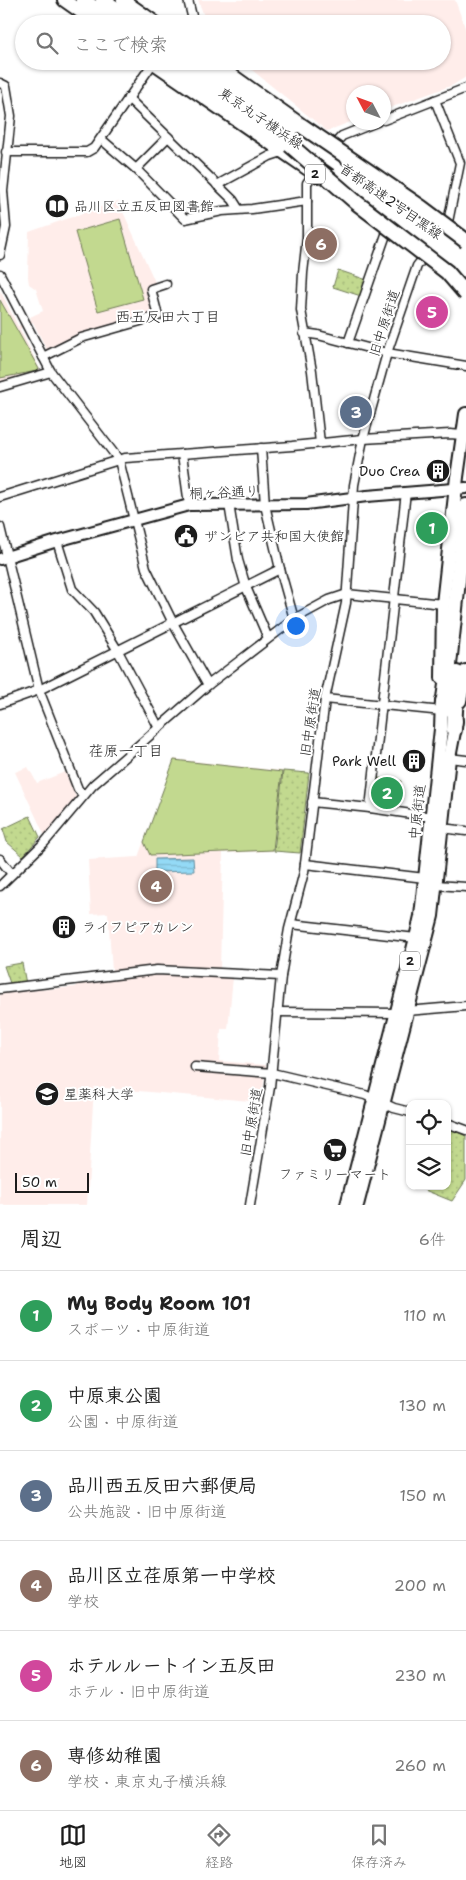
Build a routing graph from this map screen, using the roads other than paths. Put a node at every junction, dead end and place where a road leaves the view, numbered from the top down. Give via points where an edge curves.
1 (64, 0) edge
2 (83, 0) edge
3 (103, 0) edge
4 (123, 0) edge
5 (188, 0) edge
6 (85, 15) edge
7 (104, 15) edge
8 (125, 15) edge
9 (145, 15) edge
10 (192, 15) edge
11 (148, 70) edge
12 (166, 70) edge
13 (182, 70) edge
14 (204, 70) edge
15 (207, 70) edge
16 (225, 70) edge
17 (0, 83) edge
18 (466, 88) edge
19 (128, 98) junction
20 (435, 100) junction
21 (391, 117) edge
22 (357, 130) edge
23 (168, 137) junction
24 (101, 139) junction
25 (332, 147) junction
26 (286, 148) junction
27 (6, 152) junction
28 (136, 169) junction
29 (314, 173) junction
30 (217, 184) junction
31 (307, 201) junction
32 (238, 208) junction
33 (448, 222) junction
34 (389, 226) junction
35 (466, 234) edge
36 (466, 243) edge
37 (428, 252) junction
38 (466, 253) edge
39 (0, 255) edge
40 (466, 268) edge
41 (0, 274) edge
42 (466, 277) edge
43 (166, 284) dead end
44 (466, 294) edge
45 (466, 300) edge
46 (304, 333) junction
47 (348, 343) junction
48 (386, 353) junction
49 (43, 357) junction
50 (466, 366) edge
51 (51, 372) junction
52 (0, 387) edge
53 (466, 414) edge
54 (462, 435) junction
55 (363, 439) junction
56 (320, 442) junction
57 (261, 448) junction
58 (182, 454) junction
59 (119, 460) junction
60 (461, 489) edge
61 (406, 492) junction
62 (0, 497) edge
63 (354, 498) junction
64 (229, 504) junction
65 (189, 505) junction
66 (265, 505) junction
67 (466, 506) edge
68 (135, 520) junction
69 (0, 528) edge
70 (57, 541) junction
71 (3, 558) edge
72 (280, 569) junction
73 (246, 587) junction
74 (347, 594) junction
75 (466, 594) edge
76 (394, 599) junction
77 (454, 608) junction
78 (294, 619) junction
79 (173, 623) junction
80 (268, 638) junction
81 (118, 651) junction
82 (466, 671) edge
83 (208, 685) junction
84 (39, 690) junction
85 (325, 698) junction
86 (0, 704) edge
87 (382, 706) junction
88 (442, 711) junction
89 (158, 728) junction
90 (454, 730) junction
91 (449, 758) junction
92 (466, 760) edge
93 (83, 795) junction
94 (312, 802) junction
95 (370, 808) junction
96 (432, 817) junction
97 (442, 828) junction
98 (466, 831) edge
99 (0, 860) edge
100 (305, 864) junction
101 (12, 874) junction
102 (430, 881) junction
103 (0, 886) edge
104 (466, 887) edge
105 (290, 924) junction
106 (416, 938) junction
107 (281, 976) junction
108 (0, 989) edge
109 (466, 1006) edge
110 (277, 1012) junction
111 (402, 1012) junction
112 (195, 1067) dead end
113 (272, 1073) junction
114 (379, 1101) junction
115 (406, 1111) edge
116 (451, 1124) edge
117 (466, 1130) edge
118 (250, 1205) edge
119 (348, 1205) edge
120 (357, 1205) edge

1 - 6 main road
2 - 7 highway
3 - 8 highway
4 - 9 main road
5 - 10 street
11 - 19 street
12 - 26 main road, 東京丸子横浜線 / 2
13 - 26 highway, 首都高速2号目黒線 / 2
14 - 38 highway, 首都高速2号目黒線 / 2
15 - 36 highway, 首都高速2号目黒線 / 2, bridge via 302,126 422,208
16 - 25 main road, 東京丸子横浜線 / 2
17 - 27 street via 6,86 11,116
18 - 20 street
19 - 23 street
19 - 24 street
20 - 21 street
20 - 33 street via 460,163
22 - 25 street via 342,136
23 - 28 street
23 - 30 street
24 - 27 street via 87,152
24 - 28 street
25 - 33 main road via 348,153
25 - 36 main road, 東京丸子横浜線 / 2
26 - 29 main road, 東京丸子横浜線 / 2
26 - 30 street
26 - 40 highway, 首都高速2号目黒線 / 2, bridge
26 - 44 highway, 首都高速2号目黒線 / 2, bridge via 447,272
27 - 39 street via 3,191 6,227
28 - 32 street via 185,219
29 - 31 street via 308,182
29 - 34 main road, 東京丸子横浜線 / 2
30 - 32 street
31 - 32 street
31 - 46 street via 301,310
33 - 35 main road
34 - 37 main road, 東京丸子横浜線 / 2
34 - 47 street
37 - 42 main road, 東京丸子横浜線 / 2
37 - 45 main road, 東京丸子横浜線 / 2 via 453,279
37 - 48 street, 旧中原街道 via 417,266
41 - 49 street
43 - 49 street via 151,289 158,316 81,338
46 - 47 street
46 - 56 street
47 - 48 street
48 - 50 street
48 - 55 street, 旧中原街道
49 - 51 street
51 - 52 street
51 - 59 street
53 - 54 main road, 2
54 - 55 street
54 - 60 main road, 2
55 - 56 street
55 - 63 street, 旧中原街道
56 - 57 street
57 - 58 street
57 - 66 street
58 - 59 street
58 - 65 street
59 - 62 street
59 - 68 street
60 - 61 street, 桐ヶ谷通り
60 - 77 main road, 2
61 - 63 street, 桐ヶ谷通り
61 - 76 street
63 - 66 street, 桐ヶ谷通り
63 - 74 street, 旧中原街道
64 - 65 street, 桐ヶ谷通り
64 - 66 street, 桐ヶ谷通り
64 - 73 street via 235,546
65 - 68 street, 桐ヶ谷通り
66 - 72 street
67 - 77 highway, 2
68 - 70 street, 桐ヶ谷通り
68 - 79 street via 146,568
69 - 71 street
70 - 71 street, 桐ヶ谷通り
70 - 81 street via 72,588 94,612
71 - 84 street
72 - 73 street
72 - 78 street
73 - 79 street
73 - 80 street
74 - 76 street
74 - 78 street
74 - 85 street, 旧中原街道
75 - 77 highway, 2
76 - 77 street
76 - 87 street
77 - 88 highway, 2
77 - 90 highway, 2
78 - 80 street
79 - 81 street
79 - 83 street
80 - 83 street
81 - 84 street
81 - 89 street
82 - 90 main road, 中原街道 / 2
83 - 89 street
84 - 86 street
84 - 93 street
85 - 87 street
85 - 94 street, 旧中原街道
87 - 88 street
87 - 95 street
88 - 96 main road, 中原街道 / 2
89 - 93 street
90 - 91 main road, 中原街道 / 2
91 - 92 street
91 - 97 main road, 中原街道 / 2
93 - 101 street via 45,842
94 - 95 street
94 - 100 street, 旧中原街道
95 - 96 street
96 - 102 main road, 中原街道 / 2
97 - 98 street
97 - 102 main road, 中原街道 / 2
99 - 101 street
100 - 102 street
100 - 105 street, 旧中原街道
101 - 103 street
102 - 104 street
102 - 106 main road, 中原街道 / 2
102 - 111 main road, 中原街道 / 2 via 432,916
105 - 106 street
105 - 107 street, 旧中原街道
106 - 111 main road, 中原街道 / 2
107 - 108 street via 158,970
107 - 110 street, 旧中原街道
109 - 111 street
110 - 111 street
110 - 113 street, 旧中原街道
111 - 114 main road, 中原街道 / 2
112 - 113 street
113 - 114 street
113 - 118 street, 旧中原街道
114 - 115 street
114 - 119 main road, 中原街道 / 2
114 - 120 main road, 中原街道 / 2
116 - 117 street

